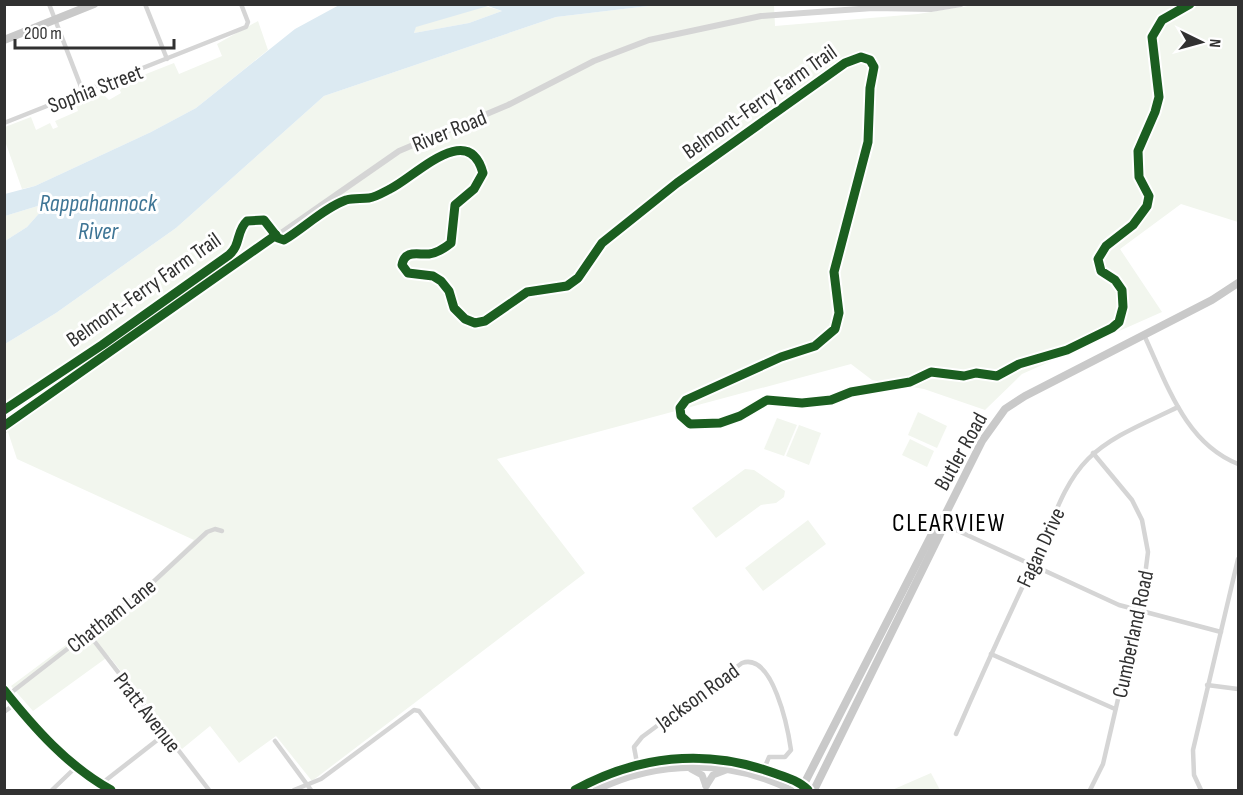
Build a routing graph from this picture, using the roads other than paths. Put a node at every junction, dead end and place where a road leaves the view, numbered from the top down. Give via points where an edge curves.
1 (49, 4) edge
2 (94, 4) edge
3 (146, 4) edge
4 (241, 4) edge
5 (961, 4) edge
6 (55, 20) junction
7 (4, 40) edge
8 (167, 59) junction
9 (83, 92) junction
10 (4, 123) edge
11 (1239, 283) edge
12 (1144, 335) junction
13 (1178, 407) junction
14 (4, 426) edge
15 (1094, 453) junction
16 (1239, 465) edge
17 (941, 524) junction
18 (222, 531) dead end
19 (1239, 559) edge
20 (1031, 566) junction
21 (1138, 611) junction
22 (1221, 632) junction
23 (88, 633) junction
24 (991, 654) junction
25 (1208, 685) junction
26 (1239, 689) edge
27 (6, 692) edge
28 (15, 704) junction
29 (1115, 709) junction
30 (4, 712) edge
31 (165, 734) junction
32 (956, 735) dead end
33 (274, 741) dead end
34 (637, 763) junction
35 (76, 767) junction
36 (686, 768) junction
37 (731, 769) junction
38 (764, 770) junction
39 (605, 775) junction
40 (101, 784) junction
41 (307, 785) junction
42 (610, 787) edge
43 (804, 789) edge
44 (52, 790) edge
45 (111, 790) edge
46 (208, 790) edge
47 (294, 790) edge
48 (311, 790) edge
49 (479, 790) edge
50 (575, 790) edge
51 (596, 790) edge
52 (791, 790) edge
53 (814, 790) edge
54 (1090, 790) edge
55 (1200, 790) edge

1 - 6 street
2 - 6 main road
3 - 8 street
4 - 8 street, Sophia Street via 248,22 246,27
5 - 14 street, River Road via 931,9 849,9 761,16 649,40 594,61 508,105 399,151
6 - 7 main road
6 - 9 street
8 - 9 street, Sophia Street
9 - 10 street, Sophia Street
11 - 12 main road, Butler Road
12 - 13 street
12 - 17 main road, Butler Road via 1005,409 989,429
13 - 15 street, Fagan Drive
13 - 16 street via 1209,448
15 - 20 street, Fagan Drive via 1068,486
15 - 21 street, Cumberland Road via 1124,489 1145,531 1148,564
17 - 20 street
17 - 43 main road, Butler Road via 934,530
17 - 53 main road, Butler Road via 941,532
18 - 23 street, Chatham Lane via 209,530 152,584
19 - 22 street
20 - 21 street
20 - 24 street, Fagan Drive
21 - 22 street
21 - 29 street, Cumberland Road
22 - 25 street
23 - 27 street, Chatham Lane
23 - 31 street, Pratt Avenue
24 - 29 street
24 - 32 street, Fagan Drive
25 - 26 street
25 - 55 street via 1193,750 1194,775
27 - 28 main road
28 - 30 street
28 - 35 main road
29 - 54 street, Cumberland Road via 1103,764
31 - 40 street
31 - 46 street, Pratt Avenue
33 - 41 street
34 - 38 main road via 708,758
34 - 38 street, Jackson Road via 634,747 642,737 749,661 757,664 781,699 791,750 785,757 769,757
34 - 39 main road
35 - 40 main road
35 - 44 street
36 - 37 main road
36 - 37 main road via 702,775 706,786 713,775
36 - 42 main road via 648,771
37 - 52 main road
38 - 43 main road
39 - 42 street
39 - 50 main road
40 - 45 main road
41 - 47 street
41 - 48 street
41 - 49 street via 321,779 411,711 419,711
42 - 51 main road

